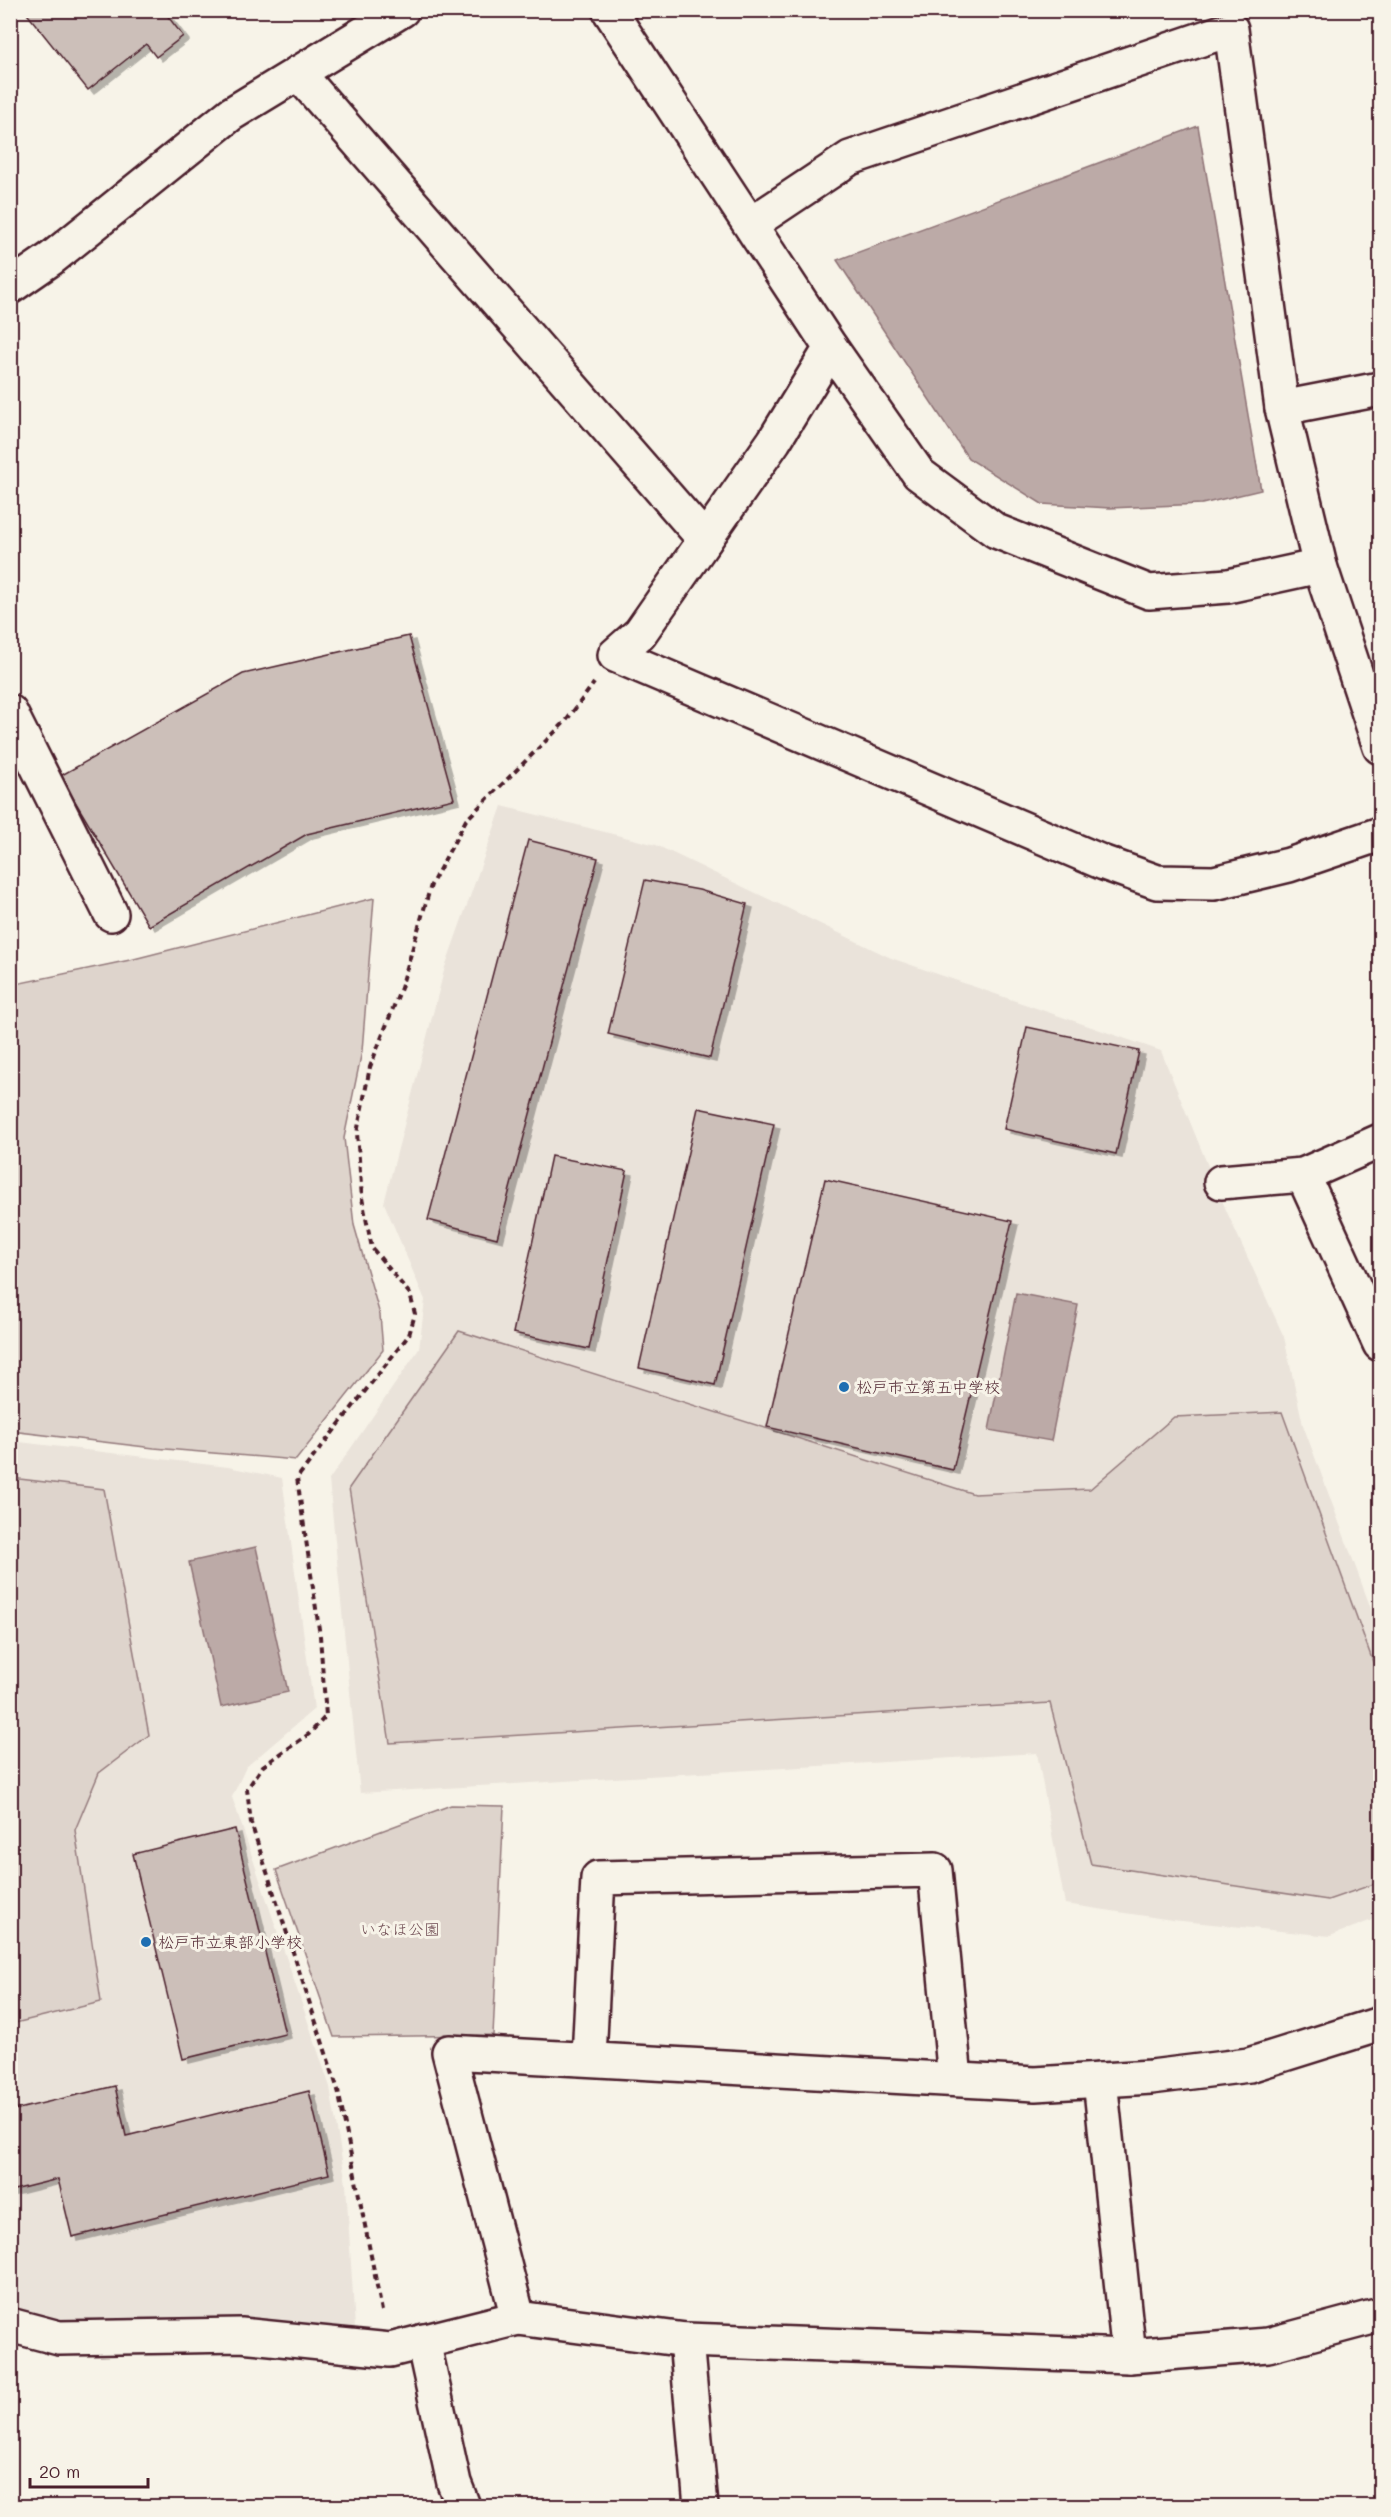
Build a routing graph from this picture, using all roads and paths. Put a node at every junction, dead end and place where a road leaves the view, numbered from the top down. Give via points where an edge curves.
1 (609, 10) edge
2 (394, 12) edge
3 (298, 73) junction
4 (752, 224) junction
5 (10, 286) edge
6 (831, 348) junction
7 (1380, 388) edge
8 (1282, 408) junction
9 (705, 540) junction
10 (1320, 566) junction
11 (615, 655) junction
12 (10, 712) edge
13 (1380, 747) edge
14 (1380, 834) edge
15 (111, 914) dead end
16 (1380, 1141) edge
17 (1303, 1175) junction
18 (1221, 1182) dead end
19 (1380, 1344) edge
20 (1380, 2024) edge
21 (589, 2058) junction
22 (955, 2079) junction
23 (1100, 2080) junction
24 (1380, 2315) edge
25 (518, 2318) junction
26 (10, 2325) edge
27 (686, 2340) junction
28 (423, 2341) junction
29 (390, 2350) junction
30 (1129, 2356) junction
31 (463, 2506) edge
32 (701, 2506) edge

1 - 4 street
2 - 3 street
3 - 5 street via 231,114 52,258
3 - 9 street
4 - 6 street
4 - 8 street via 850,158 1231,29
6 - 9 street via 774,441
6 - 10 street via 919,474 996,531 1149,592 1228,586
7 - 8 street
8 - 10 street
9 - 11 street via 640,633
10 - 13 street
11 - 14 street via 1157,882 1214,883 1289,865
11 - 29 path via 566,721 466,820 431,885 400,988 370,1068 357,1133 362,1198 372,1248 410,1294 415,1314 409,1335 297,1478 320,1636 326,1716 309,1734 263,1766 247,1789 251,1823 338,2090
12 - 15 street
16 - 17 street
17 - 18 street
17 - 19 street
20 - 23 street via 1249,2065
21 - 22 street
21 - 22 street via 598,1878 935,1870
21 - 25 street via 449,2052
22 - 23 street via 1035,2084
23 - 30 street
24 - 30 street via 1268,2345
25 - 27 street
25 - 28 street
26 - 29 street via 59,2338 241,2335
27 - 30 street
27 - 32 street
28 - 29 street
28 - 31 street via 454,2483

